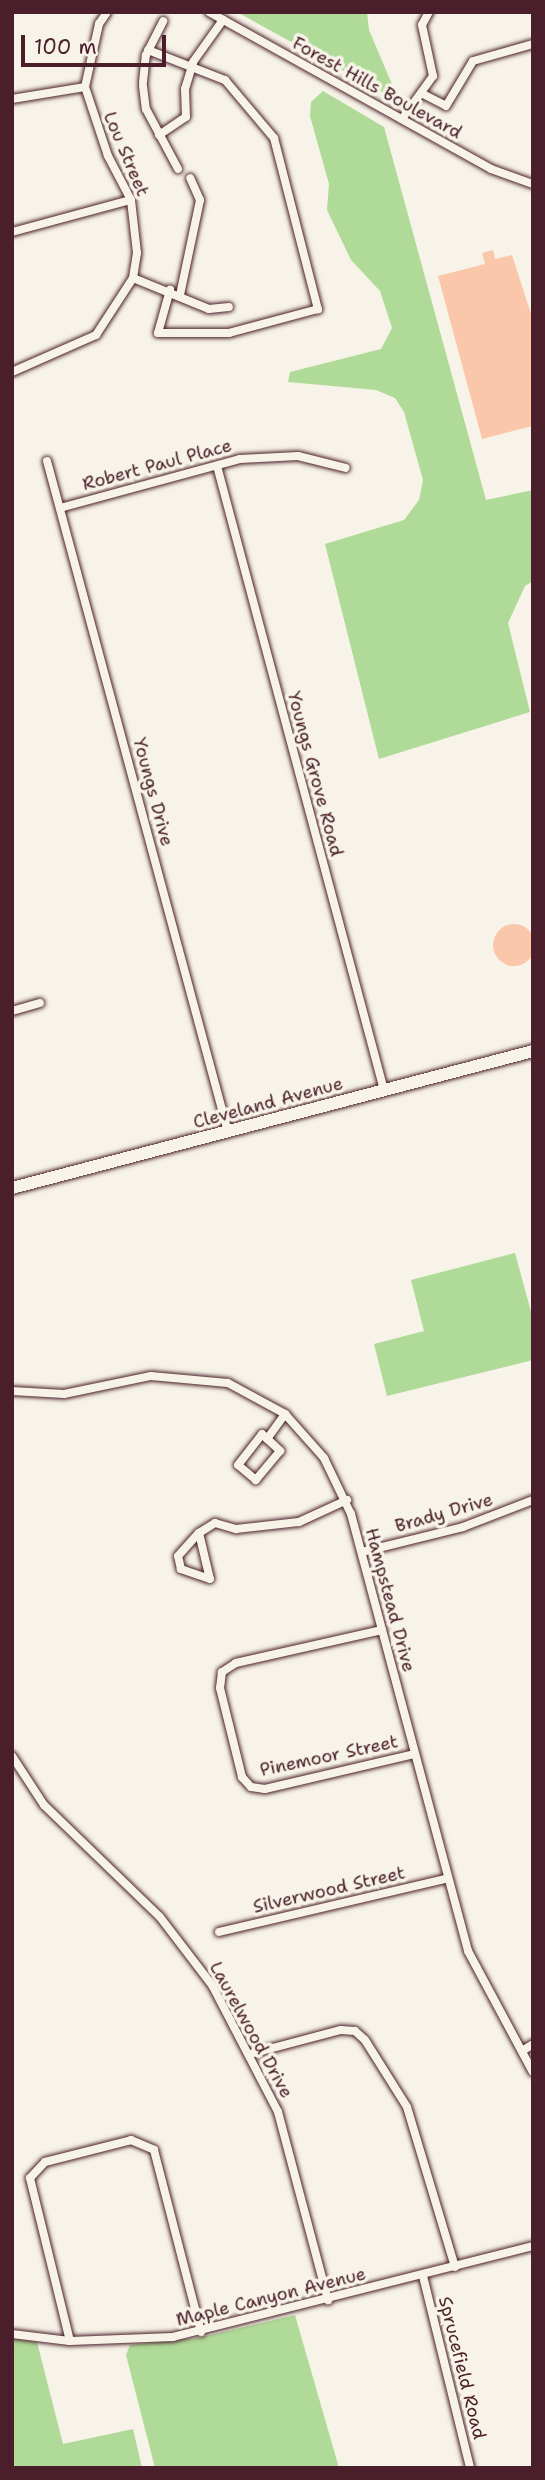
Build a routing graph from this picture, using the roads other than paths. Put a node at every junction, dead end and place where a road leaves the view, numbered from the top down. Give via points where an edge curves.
1 (107, 12) edge
2 (209, 12) edge
3 (429, 12) edge
4 (223, 20) junction
5 (163, 21) dead end
6 (533, 44) edge
7 (148, 50) junction
8 (192, 65) junction
9 (85, 87) junction
10 (421, 93) junction
11 (12, 99) edge
12 (402, 120) junction
13 (159, 135) junction
14 (178, 169) dead end
15 (190, 178) dead end
16 (533, 184) edge
17 (131, 200) junction
18 (12, 232) edge
19 (132, 278) junction
20 (170, 290) junction
21 (180, 295) junction
22 (229, 307) dead end
23 (12, 372) edge
24 (47, 461) dead end
25 (217, 466) junction
26 (346, 468) dead end
27 (60, 508) junction
28 (40, 1003) dead end
29 (12, 1011) edge
30 (533, 1051) edge
31 (384, 1090) junction
32 (228, 1132) junction
33 (12, 1188) edge
34 (12, 1391) edge
35 (285, 1414) junction
36 (267, 1439) junction
37 (347, 1500) junction
38 (533, 1500) edge
39 (199, 1533) junction
40 (362, 1552) junction
41 (382, 1630) junction
42 (414, 1754) junction
43 (12, 1756) edge
44 (445, 1878) junction
45 (219, 1932) dead end
46 (533, 2044) edge
47 (522, 2051) junction
48 (250, 2054) junction
49 (533, 2072) edge
50 (533, 2246) edge
51 (455, 2267) junction
52 (422, 2276) junction
53 (328, 2300) junction
54 (201, 2332) junction
55 (12, 2334) edge
56 (70, 2341) junction
57 (470, 2468) edge

1 - 9 street via 99,24
2 - 4 street, Forest Hills Boulevard
3 - 10 street via 422,24 433,76
4 - 8 street
4 - 12 street, Forest Hills Boulevard
5 - 7 street
6 - 10 street via 474,61 446,106
7 - 8 street
7 - 13 street via 143,84 146,109
8 - 13 street via 185,89 186,117
8 - 20 street via 241,92 274,138 318,309 229,333 158,333
9 - 11 street
9 - 17 street, Lou Street via 108,156
10 - 12 street
12 - 16 street, Forest Hills Boulevard via 491,169
13 - 14 street
15 - 21 street via 200,201
17 - 18 street
17 - 19 street, Lou Street via 137,253
19 - 20 street
19 - 23 street, Lou Street via 125,298 96,335
20 - 21 street
21 - 22 street via 209,309
24 - 27 street, Youngs Drive
25 - 26 street, Robert Paul Place via 298,456
25 - 27 street, Robert Paul Place
25 - 31 street, Youngs Grove Road
27 - 32 street, Youngs Drive
28 - 29 street
30 - 31 main road, Cleveland Avenue
31 - 32 main road, Cleveland Avenue
32 - 33 main road, Cleveland Avenue
34 - 35 street, Hampstead Drive via 64,1394 151,1376 193,1377 228,1383
35 - 36 street
35 - 37 street, Hampstead Drive via 324,1458
36 - 36 street via 280,1451 256,1480 238,1465 262,1434
37 - 39 street via 299,1522 236,1529 209,1523
37 - 40 street, Hampstead Drive
38 - 40 street, Brady Drive via 463,1527
39 - 39 street via 178,1556 181,1569 210,1579
40 - 41 street, Hampstead Drive
41 - 42 street, Hampstead Drive
41 - 42 street, Pinemoor Street via 236,1664 222,1672 219,1688 242,1777 251,1787 265,1789
42 - 44 street, Hampstead Drive
43 - 48 street, Laurelwood Drive via 57,1820 160,1917 212,1985
44 - 45 street, Silverwood Street
44 - 47 street, Hampstead Drive via 468,1951
46 - 47 street
47 - 49 street, Hampstead Drive
48 - 51 street via 355,2031 407,2107
48 - 53 street, Laurelwood Drive via 278,2112
50 - 51 street, Maple Canyon Avenue
51 - 52 street, Maple Canyon Avenue
52 - 53 street, Maple Canyon Avenue
52 - 57 street, Sprucefield Road
53 - 54 street, Maple Canyon Avenue
54 - 56 street, Maple Canyon Avenue
54 - 56 street via 156,2158 147,2143 131,2140 45,2162 33,2171 30,2186
55 - 56 street, Maple Canyon Avenue

